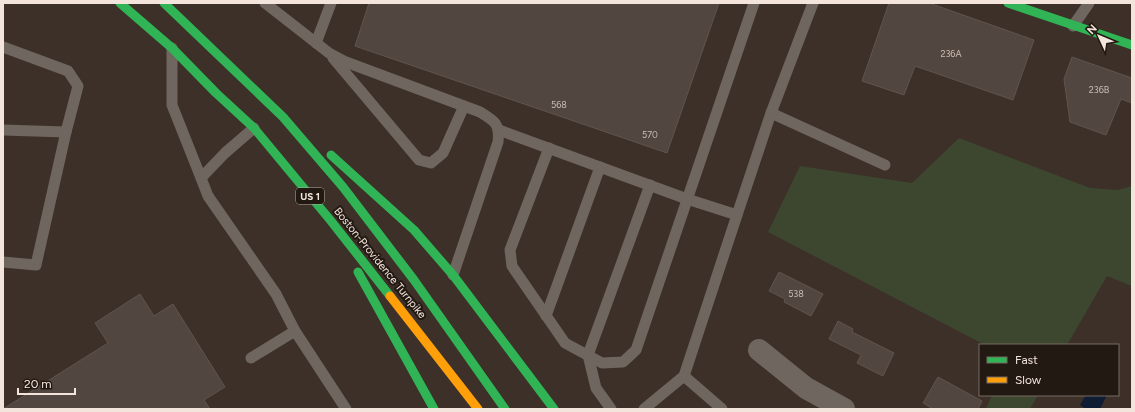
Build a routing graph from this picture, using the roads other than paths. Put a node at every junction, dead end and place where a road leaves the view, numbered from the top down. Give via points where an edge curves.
1 (120, 3) edge
2 (164, 3) edge
3 (265, 3) edge
4 (331, 3) edge
5 (754, 3) edge
6 (813, 3) edge
7 (1008, 3) edge
8 (1089, 3) edge
9 (1073, 26) junction
10 (316, 43) junction
11 (1132, 46) edge
12 (3, 47) edge
13 (172, 48) junction
14 (328, 53) junction
15 (464, 106) junction
16 (771, 113) junction
17 (283, 117) junction
18 (254, 128) junction
19 (3, 130) edge
20 (499, 130) junction
21 (66, 132) junction
22 (549, 148) junction
23 (884, 165) dead end
24 (600, 167) junction
25 (201, 178) junction
26 (650, 185) junction
27 (687, 199) junction
28 (737, 214) junction
29 (331, 221) junction
30 (3, 262) edge
31 (453, 276) junction
32 (546, 316) junction
33 (295, 331) junction
34 (759, 350) dead end
35 (588, 355) junction
36 (251, 358) dead end
37 (684, 376) junction
38 (346, 409) edge
39 (434, 409) edge
40 (478, 409) edge
41 (505, 409) edge
42 (554, 409) edge
43 (611, 409) edge
44 (644, 409) edge
45 (722, 409) edge
46 (844, 409) edge

1 - 13 main road, Boston-Providence Turnpike / US 1
2 - 17 main road, Boston-Providence Turnpike / US 1
3 - 10 lane
4 - 10 lane
5 - 27 lane
6 - 16 lane
7 - 9 main road
8 - 9 lane
9 - 11 main road
10 - 14 lane
12 - 21 lane via 68,72 78,86
13 - 18 main road, Boston-Providence Turnpike / US 1
13 - 25 lane via 172,105
14 - 15 lane
14 - 15 lane via 420,160 431,163 443,153
15 - 20 lane via 493,120
16 - 23 lane
16 - 28 lane
17 - 31 main road via 320,145 414,230
17 - 41 main road, Boston-Providence Turnpike / US 1 via 343,187 414,280
18 - 25 lane via 224,152
18 - 29 main road, Boston-Providence Turnpike / US 1
19 - 21 lane
20 - 22 lane
20 - 31 lane via 498,142
21 - 30 lane via 36,265
22 - 24 lane
22 - 32 lane via 510,250 512,266
24 - 26 lane
24 - 32 lane
25 - 33 lane via 208,196 276,294
26 - 27 lane
26 - 35 lane
27 - 28 lane
27 - 35 lane via 636,350 623,362 602,363
28 - 37 lane
29 - 39 main road
29 - 40 main road, Boston-Providence Turnpike / US 1
31 - 42 main road
32 - 35 lane via 565,343
33 - 36 lane
33 - 38 lane
34 - 46 street via 806,388
35 - 43 lane via 596,388
37 - 44 lane
37 - 45 lane

